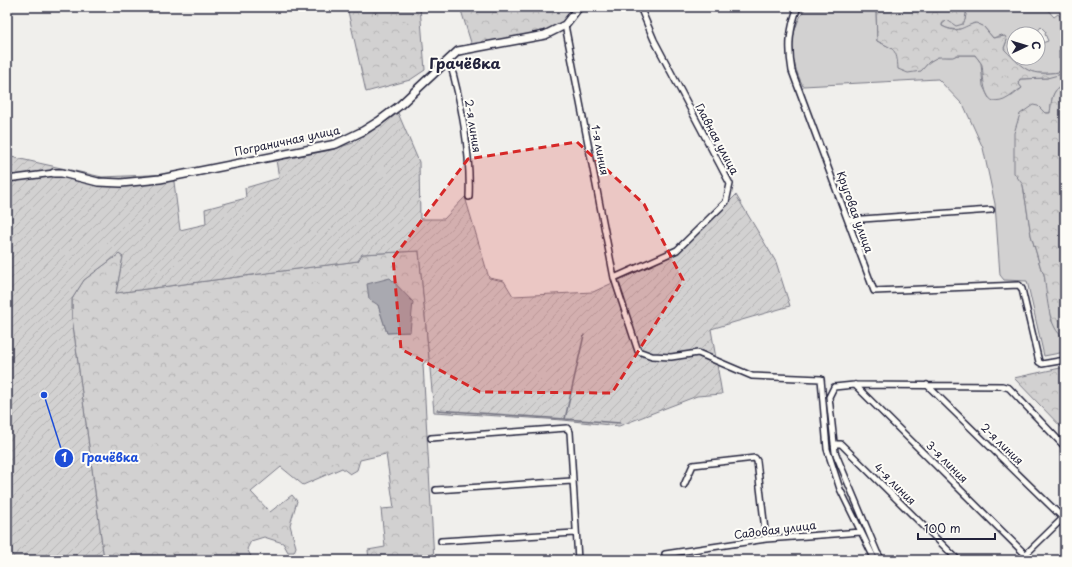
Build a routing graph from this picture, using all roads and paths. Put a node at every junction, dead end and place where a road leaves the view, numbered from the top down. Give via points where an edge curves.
1 (579, 7) edge
2 (640, 7) edge
3 (798, 7) edge
4 (565, 25) junction
5 (449, 59) junction
6 (54, 173) joint
7 (7, 179) edge
8 (469, 197) dead end
9 (992, 210) dead end
10 (848, 220) junction
11 (614, 278) junction
12 (1065, 360) edge
13 (854, 385) junction
14 (928, 385) junction
15 (431, 438) dead end
16 (834, 444) junction
17 (1065, 447) edge
18 (572, 481) junction
19 (684, 485) dead end
20 (436, 490) dead end
21 (1064, 517) edge
22 (861, 532) junction
23 (576, 533) junction
24 (766, 539) junction
25 (441, 541) dead end
26 (1026, 554) junction
27 (578, 560) edge
28 (666, 560) edge
29 (875, 560) edge
30 (882, 560) edge
31 (958, 560) edge
32 (1020, 560) edge

1 - 4 street, Пограничная улица
2 - 11 street, Главная улица via 654,40 730,184 726,202 677,250
3 - 10 street, Круговая улица via 790,34 792,71
4 - 5 street, Пограничная улица via 545,34 458,51
4 - 11 street, 1-я линия
5 - 6 street, Пограничная улица via 394,110 347,140 160,179 121,183 98,182
5 - 8 street, 2-я линия via 456,83 470,174
6 - 7 street
9 - 10 street
10 - 12 street, Круговая улица via 874,291 1019,285 1039,362 1042,364
11 - 22 street, 1-я линия via 638,351 652,356 672,357 698,353 752,376 821,379 827,449 840,489
13 - 14 street
13 - 16 street via 834,387 830,390
13 - 26 street, 3-я линия
14 - 17 street via 994,384 1009,388
14 - 21 street, 2-я линия
15 - 18 street via 567,428 570,432
16 - 30 street via 835,452
16 - 31 street, 4-я линия via 841,444
18 - 20 street
18 - 23 street
19 - 24 street via 693,465 755,458
21 - 26 street
22 - 24 street, Садовая улица
22 - 29 street
23 - 25 street
23 - 27 street
24 - 28 street, Садовая улица via 665,554
26 - 32 street

